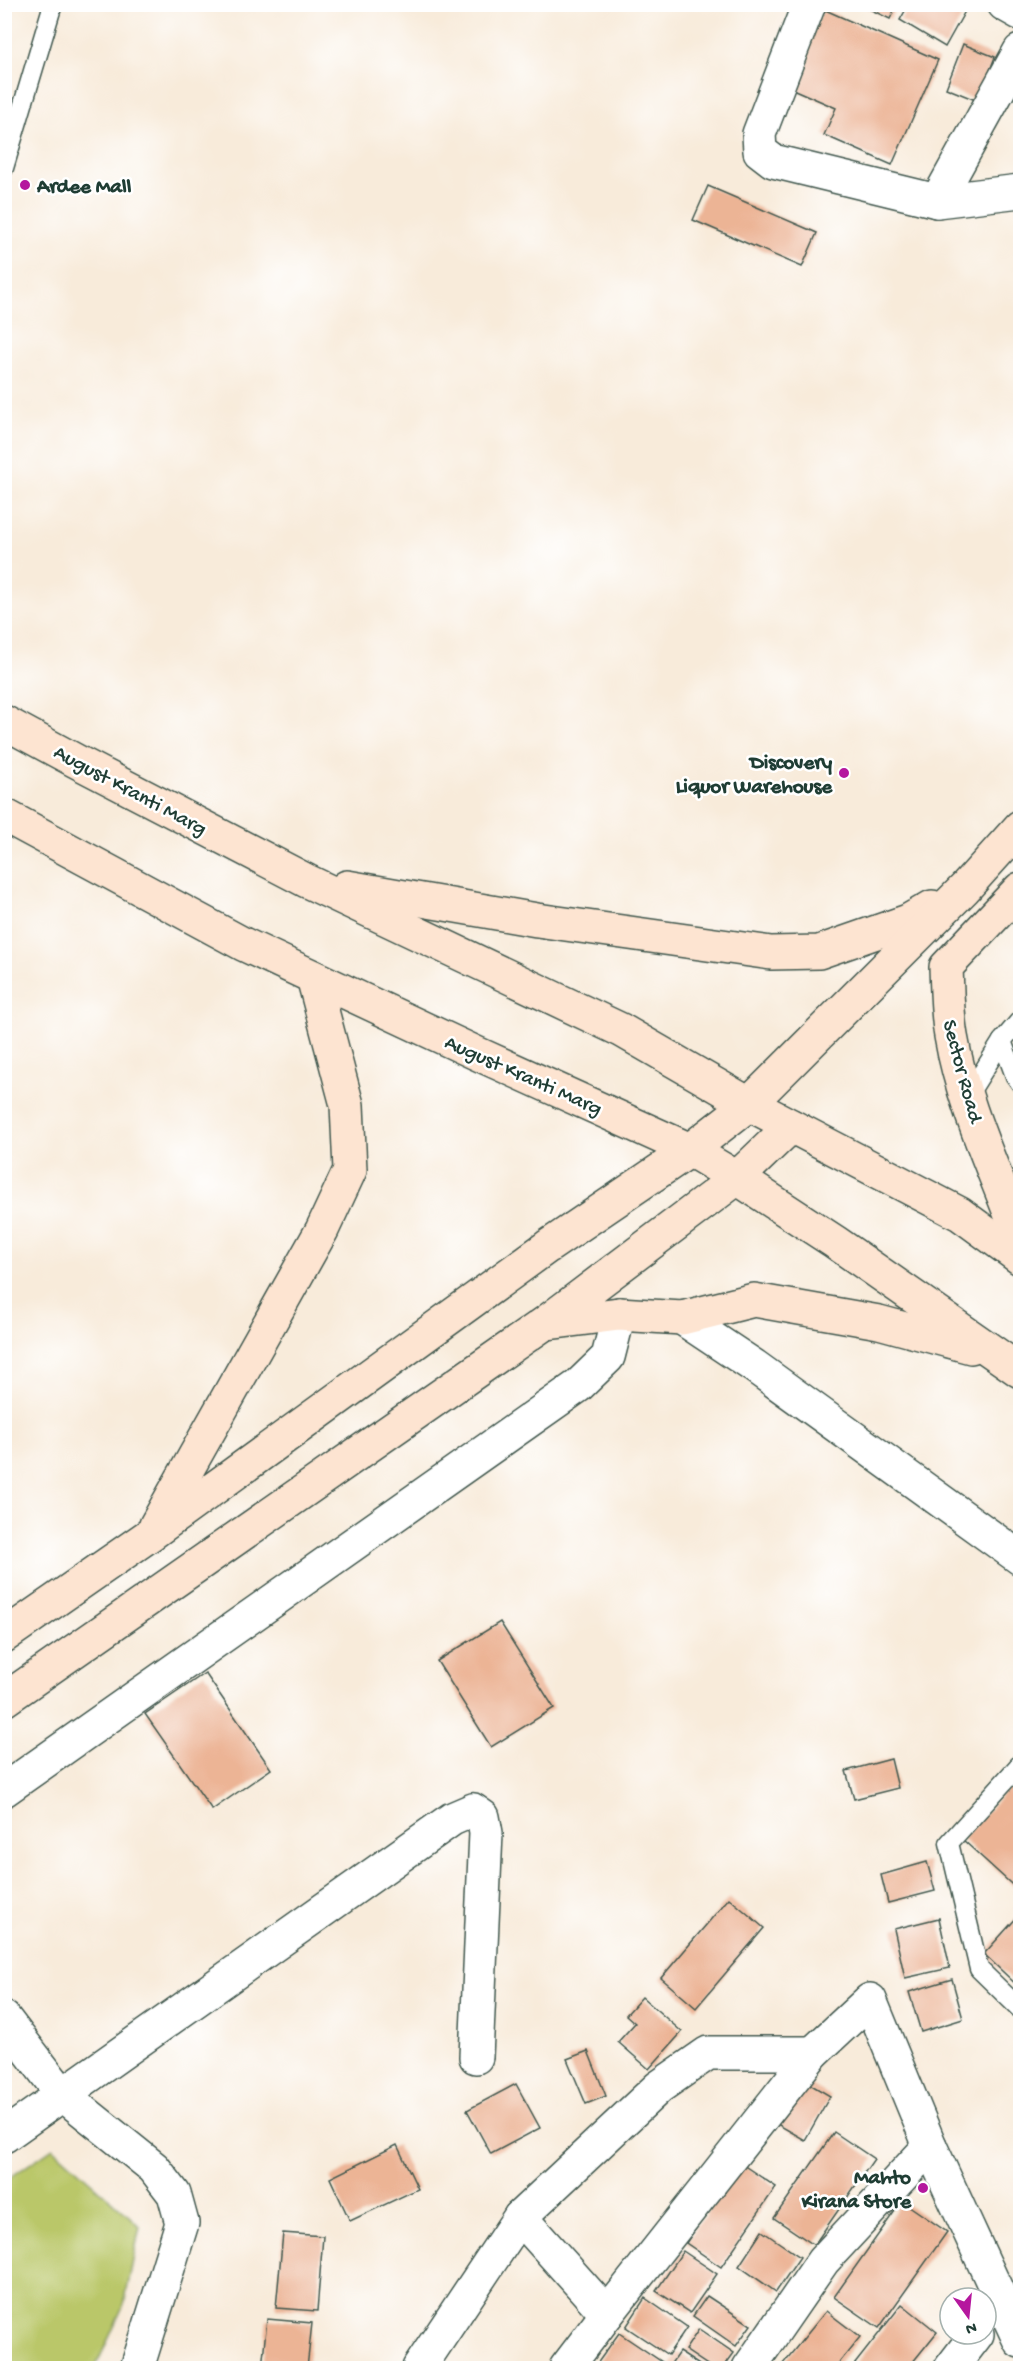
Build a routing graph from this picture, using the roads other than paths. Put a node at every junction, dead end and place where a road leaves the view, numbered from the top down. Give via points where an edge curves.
1 (53, 4) edge
2 (809, 4) edge
3 (1004, 4) edge
4 (1020, 13) edge
5 (1020, 51) edge
6 (4, 168) edge
7 (1020, 191) edge
8 (937, 201) junction
9 (4, 722) edge
10 (4, 815) edge
11 (1020, 827) edge
12 (307, 881) junction
13 (965, 888) junction
14 (1020, 889) edge
15 (313, 977) junction
16 (1020, 1020) edge
17 (1002, 1041) junction
18 (1020, 1083) edge
19 (967, 1097) junction
20 (748, 1104) junction
21 (792, 1126) junction
22 (690, 1150) junction
23 (737, 1178) junction
24 (1020, 1239) edge
25 (1020, 1258) edge
26 (619, 1314) junction
27 (682, 1318) junction
28 (545, 1323) junction
29 (993, 1352) junction
30 (1020, 1371) edge
31 (151, 1534) junction
32 (1020, 1558) edge
33 (4, 1636) edge
34 (4, 1700) edge
35 (1020, 1764) edge
36 (4, 1790) edge
37 (1020, 2009) edge
38 (4, 2018) edge
39 (813, 2053) junction
40 (476, 2057) dead end
41 (62, 2094) junction
42 (4, 2136) edge
43 (930, 2146) junction
44 (520, 2217) junction
45 (984, 2286) edge
46 (607, 2314) junction
47 (998, 2317) edge
48 (1020, 2342) edge
49 (968, 2346) edge
50 (137, 2368) edge
51 (419, 2368) edge
52 (566, 2368) edge
53 (749, 2368) edge
54 (951, 2368) edge

1 - 6 lane
2 - 8 street via 759,134 760,151 772,161
3 - 4 street
5 - 8 street
7 - 8 street
9 - 12 main road, August Kranti Marg
10 - 15 main road, August Kranti Marg via 243,944
11 - 13 main road
12 - 13 main road via 537,920 771,953 819,952 908,921
12 - 20 main road, August Kranti Marg via 621,1030
13 - 20 main road
14 - 19 main road, Sector Road via 946,967 951,1037
15 - 22 main road, August Kranti Marg
15 - 31 main road via 347,1105 350,1170 322,1230
16 - 17 lane
17 - 18 lane
17 - 19 lane
19 - 24 main road, Sector Road
20 - 21 main road, August Kranti Marg
20 - 22 main road
21 - 23 main road
21 - 25 main road, August Kranti Marg via 960,1214
22 - 23 main road, August Kranti Marg
22 - 31 main road via 547,1247
23 - 28 main road
23 - 29 main road, August Kranti Marg
26 - 27 main road
26 - 28 main road
26 - 36 street via 608,1357 578,1386
27 - 29 main road via 754,1300 879,1322
27 - 32 street via 754,1365
28 - 34 main road
29 - 30 main road, August Kranti Marg
31 - 33 main road
35 - 37 lane via 949,1843 979,1969
38 - 41 street
39 - 43 street via 870,2000
39 - 44 street via 708,2053 659,2087
39 - 46 street
40 - 41 street via 486,1833 483,1817 473,1810 442,1826
41 - 42 street
41 - 50 street via 154,2168 174,2194 182,2223
43 - 45 street
43 - 53 street via 823,2261
44 - 46 street
44 - 51 street
46 - 52 street
47 - 48 street
49 - 54 street

